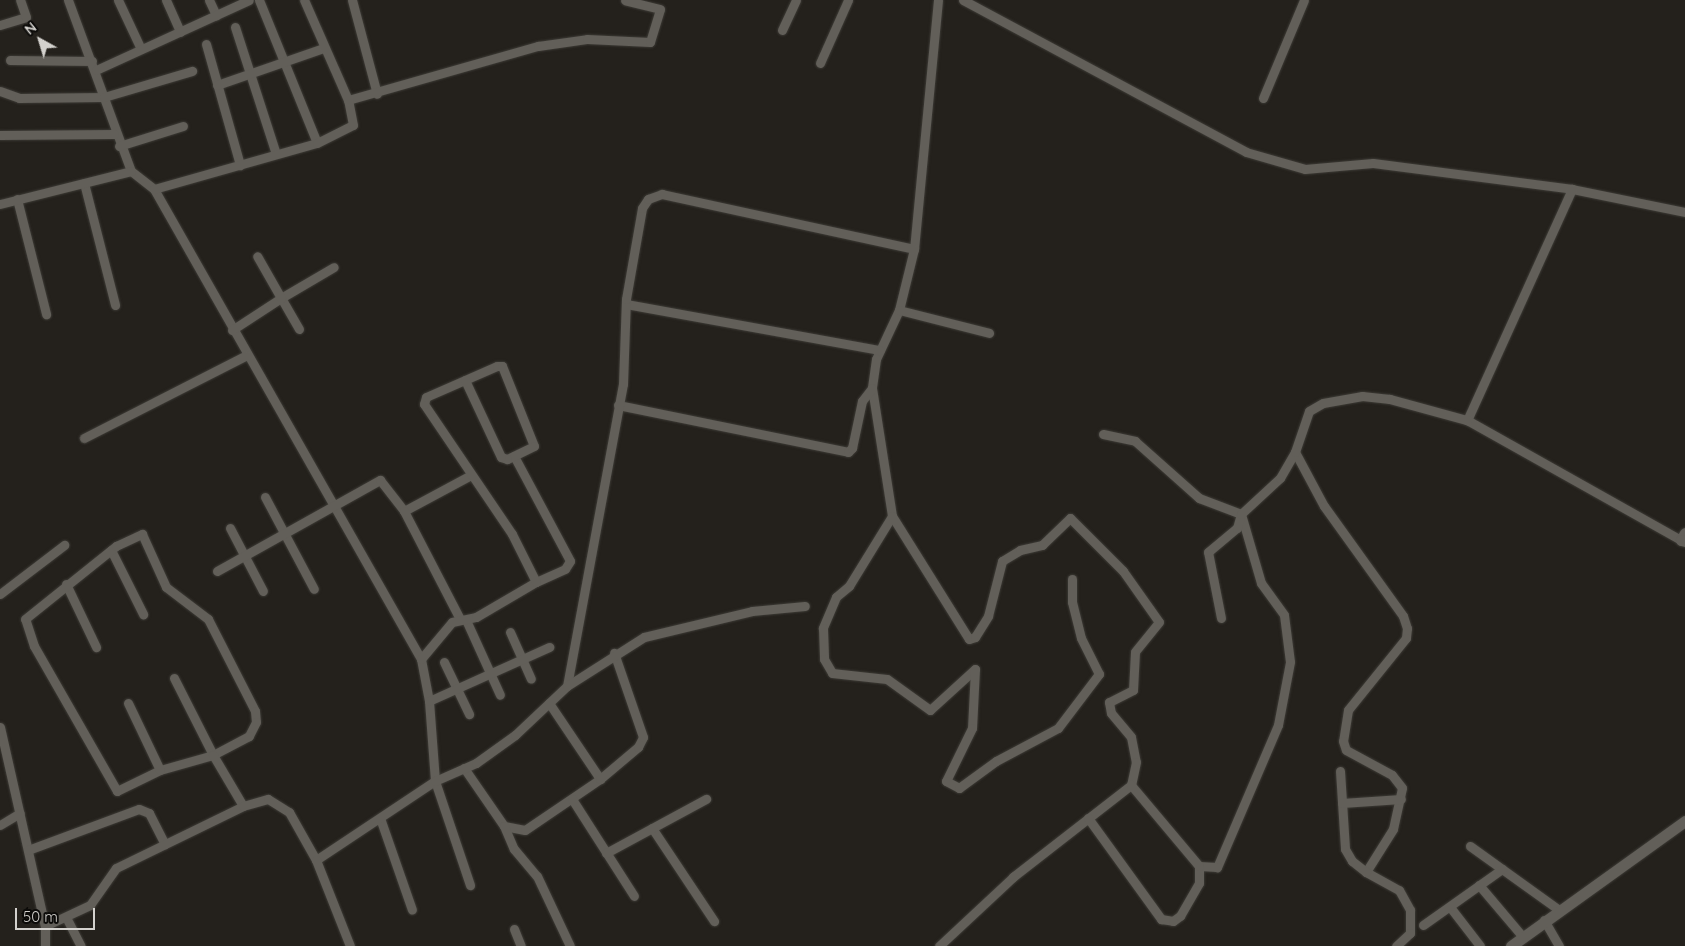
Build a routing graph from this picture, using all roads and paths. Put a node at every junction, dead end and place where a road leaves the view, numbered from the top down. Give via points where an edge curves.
1 (20, 0) edge
2 (68, 0) edge
3 (118, 0) edge
4 (166, 0) edge
5 (209, 0) edge
6 (249, 0) edge
7 (258, 0) edge
8 (304, 0) edge
9 (352, 0) edge
10 (626, 0) edge
11 (796, 0) edge
12 (848, 0) edge
13 (938, 0) edge
14 (963, 0) edge
15 (1304, 0) edge
16 (216, 15) junction
17 (0, 25) edge
18 (235, 27) dead end
19 (782, 30) dead end
20 (180, 32) junction
21 (206, 44) dead end
22 (323, 48) junction
23 (141, 49) junction
24 (10, 60) dead end
25 (286, 62) junction
26 (820, 62) dead end
27 (94, 65) junction
28 (192, 71) dead end
29 (250, 73) junction
30 (217, 85) junction
31 (0, 92) edge
32 (377, 94) junction
33 (104, 97) junction
34 (1263, 98) dead end
35 (348, 100) junction
36 (183, 126) dead end
37 (114, 134) junction
38 (0, 135) edge
39 (317, 143) junction
40 (120, 146) junction
41 (276, 154) junction
42 (240, 165) junction
43 (131, 171) junction
44 (84, 183) junction
45 (154, 189) junction
46 (1572, 189) junction
47 (16, 199) junction
48 (0, 204) edge
49 (1685, 212) edge
50 (914, 249) junction
51 (256, 256) dead end
52 (334, 266) dead end
53 (281, 298) junction
54 (626, 304) junction
55 (114, 305) dead end
56 (899, 310) junction
57 (46, 314) dead end
58 (299, 329) dead end
59 (232, 330) junction
60 (989, 333) dead end
61 (880, 350) junction
62 (247, 355) junction
63 (465, 380) junction
64 (872, 388) junction
65 (618, 405) junction
66 (1467, 420) junction
67 (1102, 434) dead end
68 (84, 438) dead end
69 (1295, 452) junction
70 (514, 456) junction
71 (471, 474) junction
72 (265, 497) dead end
73 (333, 504) junction
74 (404, 511) junction
75 (1241, 514) junction
76 (892, 516) junction
77 (230, 528) dead end
78 (285, 532) junction
79 (1684, 538) edge
80 (64, 545) dead end
81 (111, 550) junction
82 (244, 555) junction
83 (217, 571) dead end
84 (1072, 579) dead end
85 (536, 582) junction
86 (66, 584) junction
87 (314, 589) dead end
88 (263, 591) dead end
89 (0, 594) edge
90 (805, 606) dead end
91 (143, 614) dead end
92 (1221, 618) dead end
93 (463, 620) junction
94 (510, 632) dead end
95 (96, 647) dead end
96 (549, 647) dead end
97 (614, 653) junction
98 (421, 659) junction
99 (522, 659) junction
100 (444, 662) dead end
101 (490, 673) junction
102 (174, 678) dead end
103 (531, 678) dead end
104 (567, 686) junction
105 (457, 688) junction
106 (500, 695) dead end
107 (429, 700) junction
108 (128, 703) dead end
109 (549, 703) junction
110 (469, 714) dead end
111 (0, 728) edge
112 (213, 755) junction
113 (464, 768) junction
114 (160, 770) junction
115 (1340, 771) dead end
116 (600, 779) junction
117 (435, 781) junction
118 (1130, 784) junction
119 (572, 799) junction
120 (706, 799) dead end
121 (1401, 799) junction
122 (1342, 803) junction
123 (243, 806) junction
124 (20, 813) junction
125 (380, 818) junction
126 (1088, 818) junction
127 (1685, 821) edge
128 (0, 825) edge
129 (504, 826) junction
130 (652, 828) junction
131 (165, 844) junction
132 (1470, 846) dead end
133 (28, 850) junction
134 (606, 853) junction
135 (316, 860) junction
136 (1199, 866) junction
137 (1502, 868) junction
138 (1366, 872) junction
139 (470, 885) dead end
140 (1479, 885) junction
141 (634, 896) dead end
142 (1450, 907) junction
143 (412, 910) dead end
144 (1559, 910) junction
145 (67, 918) junction
146 (1544, 920) junction
147 (714, 921) dead end
148 (1423, 925) dead end
149 (45, 926) junction
150 (514, 929) dead end
151 (1523, 937) junction
152 (45, 946) edge
153 (81, 946) edge
154 (350, 946) edge
155 (520, 946) edge
156 (570, 946) edge
157 (940, 946) edge
158 (1396, 946) edge
159 (1480, 946) edge
160 (1511, 946) edge
161 (1559, 946) edge

1 - 17 street via 26,17
2 - 27 street
3 - 23 street
4 - 20 street
5 - 16 street
6 - 16 street
7 - 25 street
8 - 22 street
9 - 32 street
10 - 32 street via 660,9 650,42 587,39 538,46
11 - 19 street
12 - 26 street
13 - 50 street
14 - 46 street via 1246,152 1305,169 1373,163
15 - 34 street
16 - 20 street
18 - 29 street
20 - 23 street
21 - 30 street
22 - 25 street
22 - 35 street
23 - 27 street
24 - 27 street
25 - 29 street
25 - 39 street
27 - 33 street
28 - 33 street
29 - 30 street
29 - 41 street
30 - 42 street
31 - 33 street via 19,98
32 - 35 street
33 - 37 street
35 - 39 street via 353,125
36 - 40 street
37 - 38 street
37 - 40 street
39 - 41 street
40 - 43 street
41 - 42 street
42 - 45 street
43 - 44 street
43 - 45 street
44 - 47 street
44 - 55 street
45 - 59 street
46 - 49 street
46 - 66 street
47 - 48 street
47 - 57 street
50 - 54 street via 655,195 642,208
50 - 56 street
51 - 53 street
52 - 53 street
53 - 58 street
53 - 59 street
54 - 61 street
54 - 65 street
56 - 60 street
56 - 61 street
59 - 62 street
61 - 64 street
62 - 68 street
62 - 73 street
63 - 70 street via 501,457
63 - 70 street via 497,366 505,369 534,444
63 - 71 street via 424,400
64 - 65 street via 862,401 852,448 848,452
64 - 76 street
65 - 104 street
66 - 69 street via 1390,399 1362,396 1323,403 1309,411
66 - 79 street
67 - 75 street via 1135,441 1199,498
69 - 75 street via 1268,492
69 - 121 street via 1324,506 1403,616 1407,628 1406,638 1351,705 1343,741 1346,750 1399,781
70 - 85 street via 570,561 565,570
71 - 74 street
71 - 85 street via 512,534
72 - 78 street
73 - 74 street via 380,480
73 - 78 street
73 - 98 street
74 - 93 street
75 - 92 street via 1237,528 1208,552
75 - 136 street via 1262,583 1284,615 1290,662 1278,725 1248,800 1217,867
76 - 84 street via 849,586 836,598 823,628 824,659 832,673 887,679 930,710 975,669 972,728 946,781 959,788 996,761 1058,728 1099,674 1081,638 1072,602
76 - 118 street via 969,639 975,637 988,616 1002,561 1020,550 1042,545 1070,518 1123,571 1159,622 1135,652 1133,690 1109,702 1111,713 1131,737 1136,762
77 - 82 street
78 - 82 street
78 - 87 street
80 - 89 street
81 - 86 street
81 - 91 street
81 - 112 street via 142,534 166,586 208,619 251,702 256,722 243,742
82 - 83 street
82 - 88 street
85 - 93 street
86 - 95 street
86 - 114 street via 25,619 34,646 116,790
90 - 97 street via 752,611 663,630
93 - 98 street via 450,624
93 - 101 street
94 - 99 street
96 - 99 street
97 - 104 street
97 - 116 street via 643,737 638,747
98 - 107 street
99 - 101 street
99 - 103 street
100 - 105 street
101 - 105 street
101 - 106 street
102 - 112 street
104 - 109 street
105 - 107 street
105 - 110 street
107 - 117 street
108 - 114 street
109 - 113 street via 515,735
109 - 116 street
111 - 124 street
112 - 114 street
112 - 123 street
113 - 117 street
113 - 129 street
115 - 122 street
116 - 119 street
117 - 125 street
117 - 139 street
118 - 126 street
118 - 136 street
119 - 129 street via 525,830
119 - 134 street
120 - 130 street
121 - 122 street
121 - 138 street via 1394,829
122 - 138 street via 1346,849 1352,861
123 - 131 street
123 - 135 street via 268,799 283,805
124 - 128 street
124 - 133 street
125 - 135 street
125 - 143 street
126 - 136 street via 1161,919 1174,920 1180,916 1199,883
126 - 157 street via 1013,877
127 - 144 street
129 - 156 street via 514,849 537,876
130 - 134 street
130 - 147 street
131 - 133 street via 149,813 139,809
131 - 145 street via 116,868 90,906
132 - 137 street
133 - 149 street
134 - 141 street
135 - 154 street
137 - 140 street
137 - 144 street
138 - 158 street via 1399,890 1410,910 1410,934
140 - 142 street
140 - 151 street
142 - 148 street
142 - 159 street
144 - 146 street
145 - 149 street
145 - 153 street
146 - 151 street
146 - 161 street
149 - 152 street
150 - 155 street
151 - 160 street

